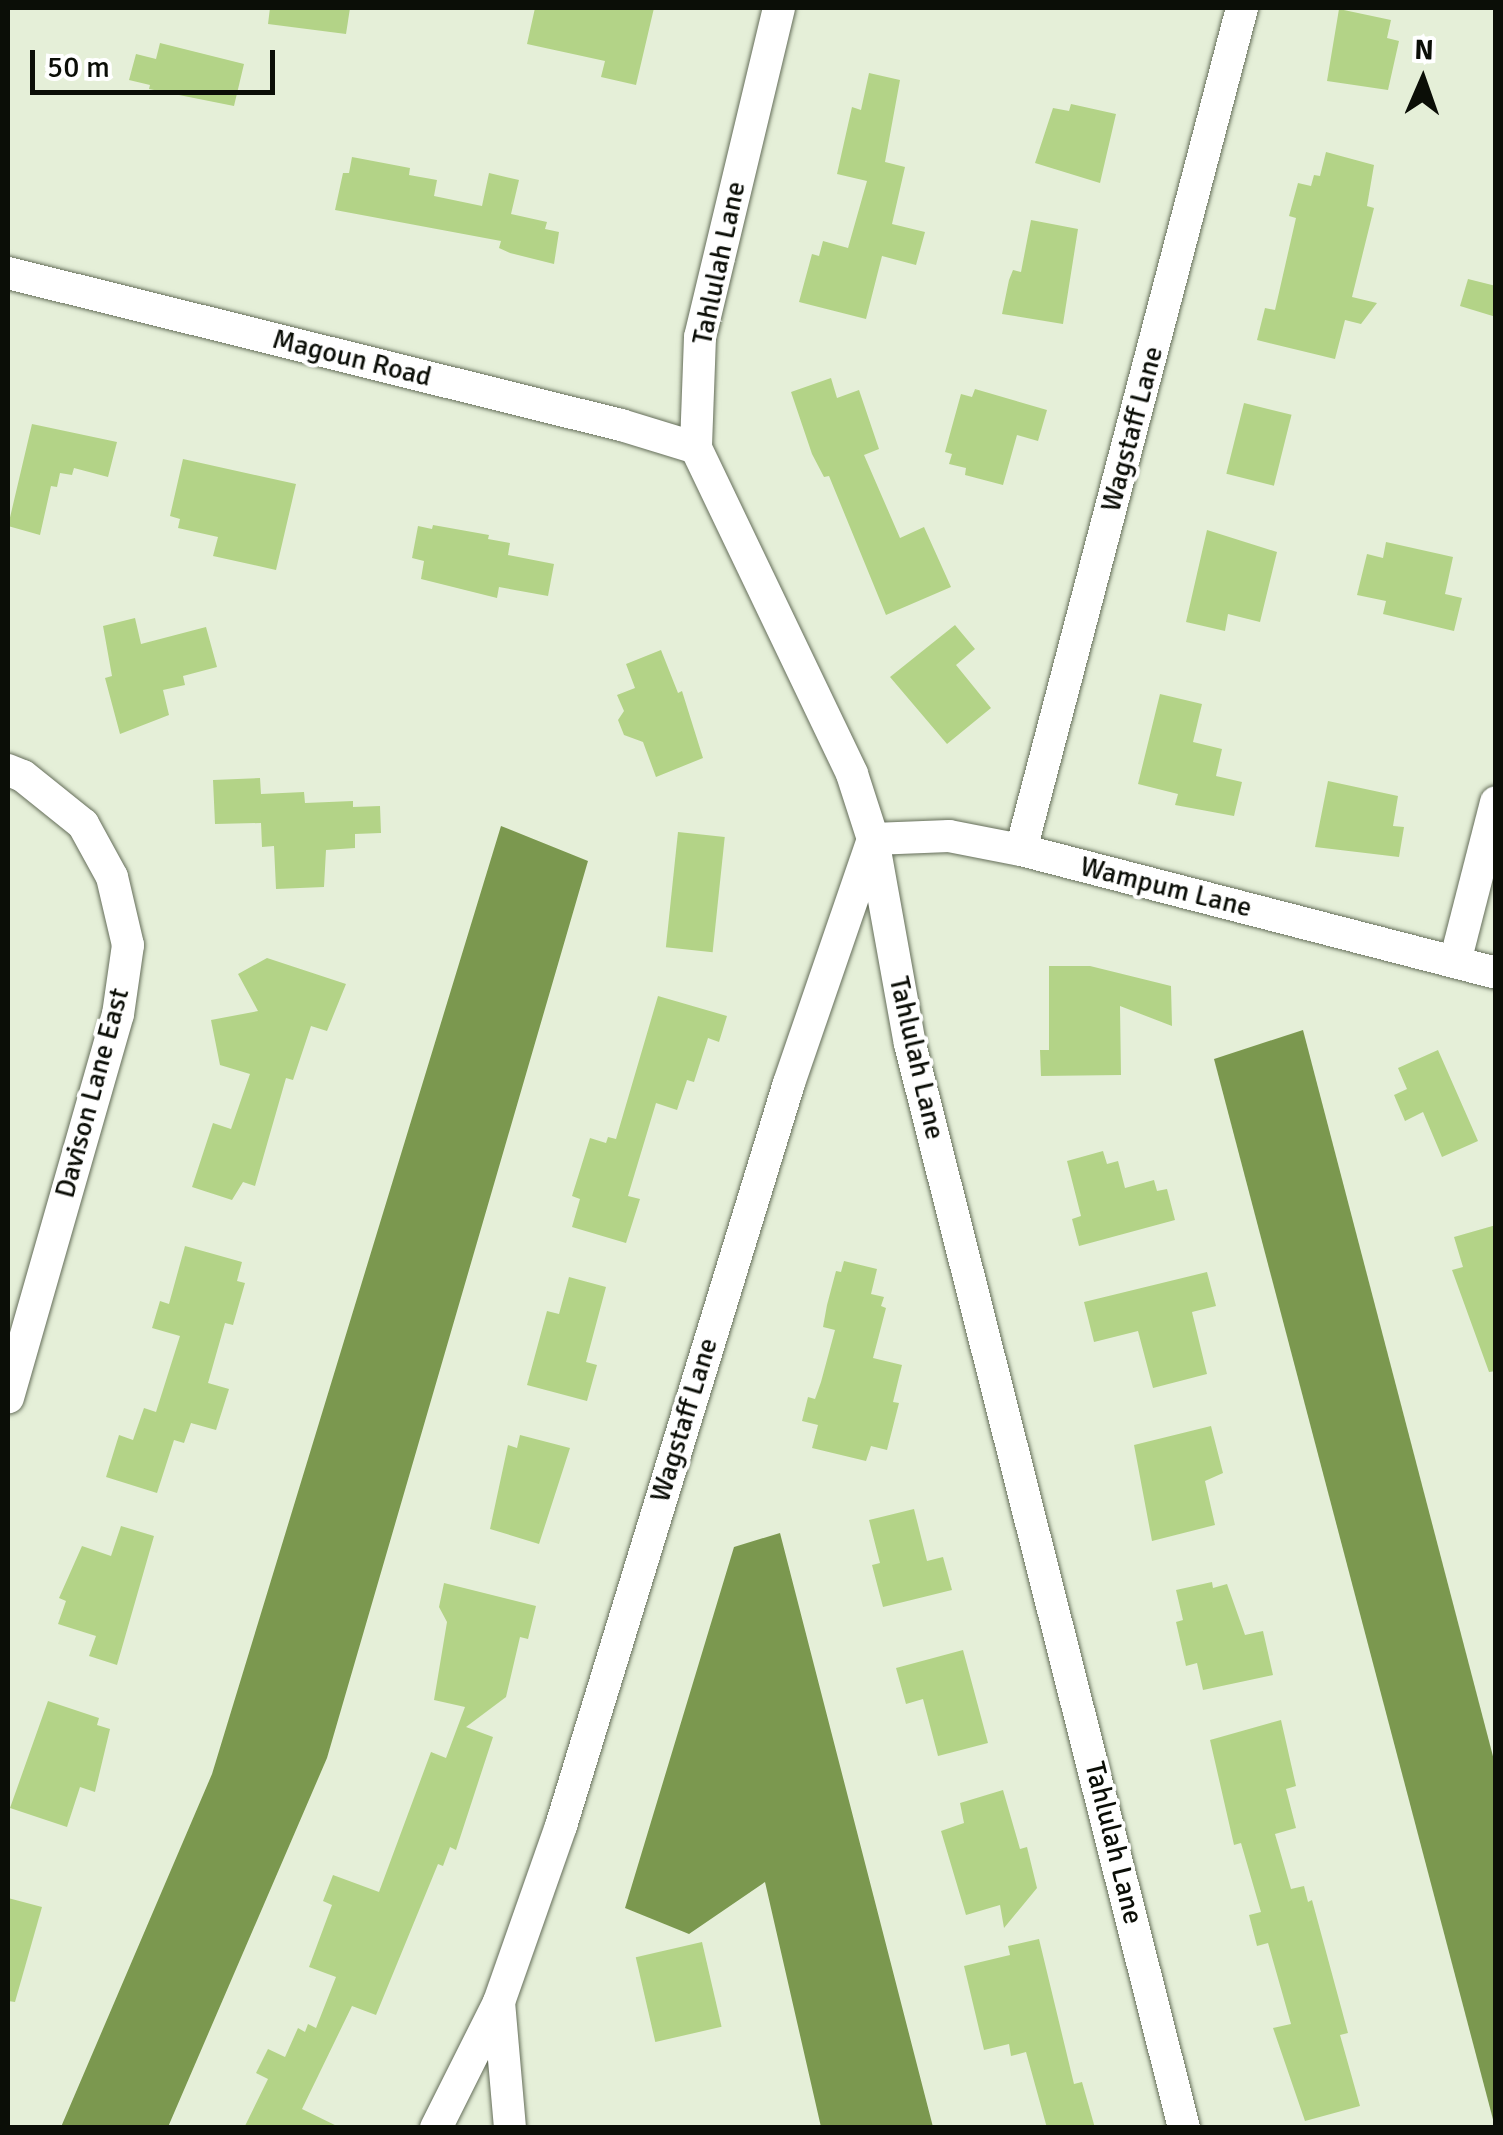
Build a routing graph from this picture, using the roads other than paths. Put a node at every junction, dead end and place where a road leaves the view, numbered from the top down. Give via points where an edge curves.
1 (779, 8) edge
2 (1242, 8) edge
3 (8, 273) edge
4 (696, 448) junction
5 (8, 770) edge
6 (1496, 802) edge
7 (873, 839) junction
8 (1021, 850) junction
9 (1455, 962) junction
10 (1496, 973) edge
11 (8, 1398) edge
12 (498, 2002) junction
13 (436, 2128) edge
14 (510, 2128) edge
15 (1184, 2128) edge

1 - 4 street, Tahlulah Lane via 700,336
2 - 8 street, Wagstaff Lane
3 - 4 street, Magoun Road
4 - 7 street, Tahlulah Lane via 852,774
5 - 11 street, Davison Lane East via 83,824 112,877 128,944 118,1014
6 - 9 street
7 - 8 street, Wampum Lane via 949,836
7 - 12 street, Wagstaff Lane via 789,1083 562,1826
7 - 15 street, Tahlulah Lane via 910,1044
8 - 9 street, Wampum Lane
9 - 10 street, Wampum Lane
12 - 13 street, Wagstaff Lane
12 - 14 street, Wagstaff Lane

